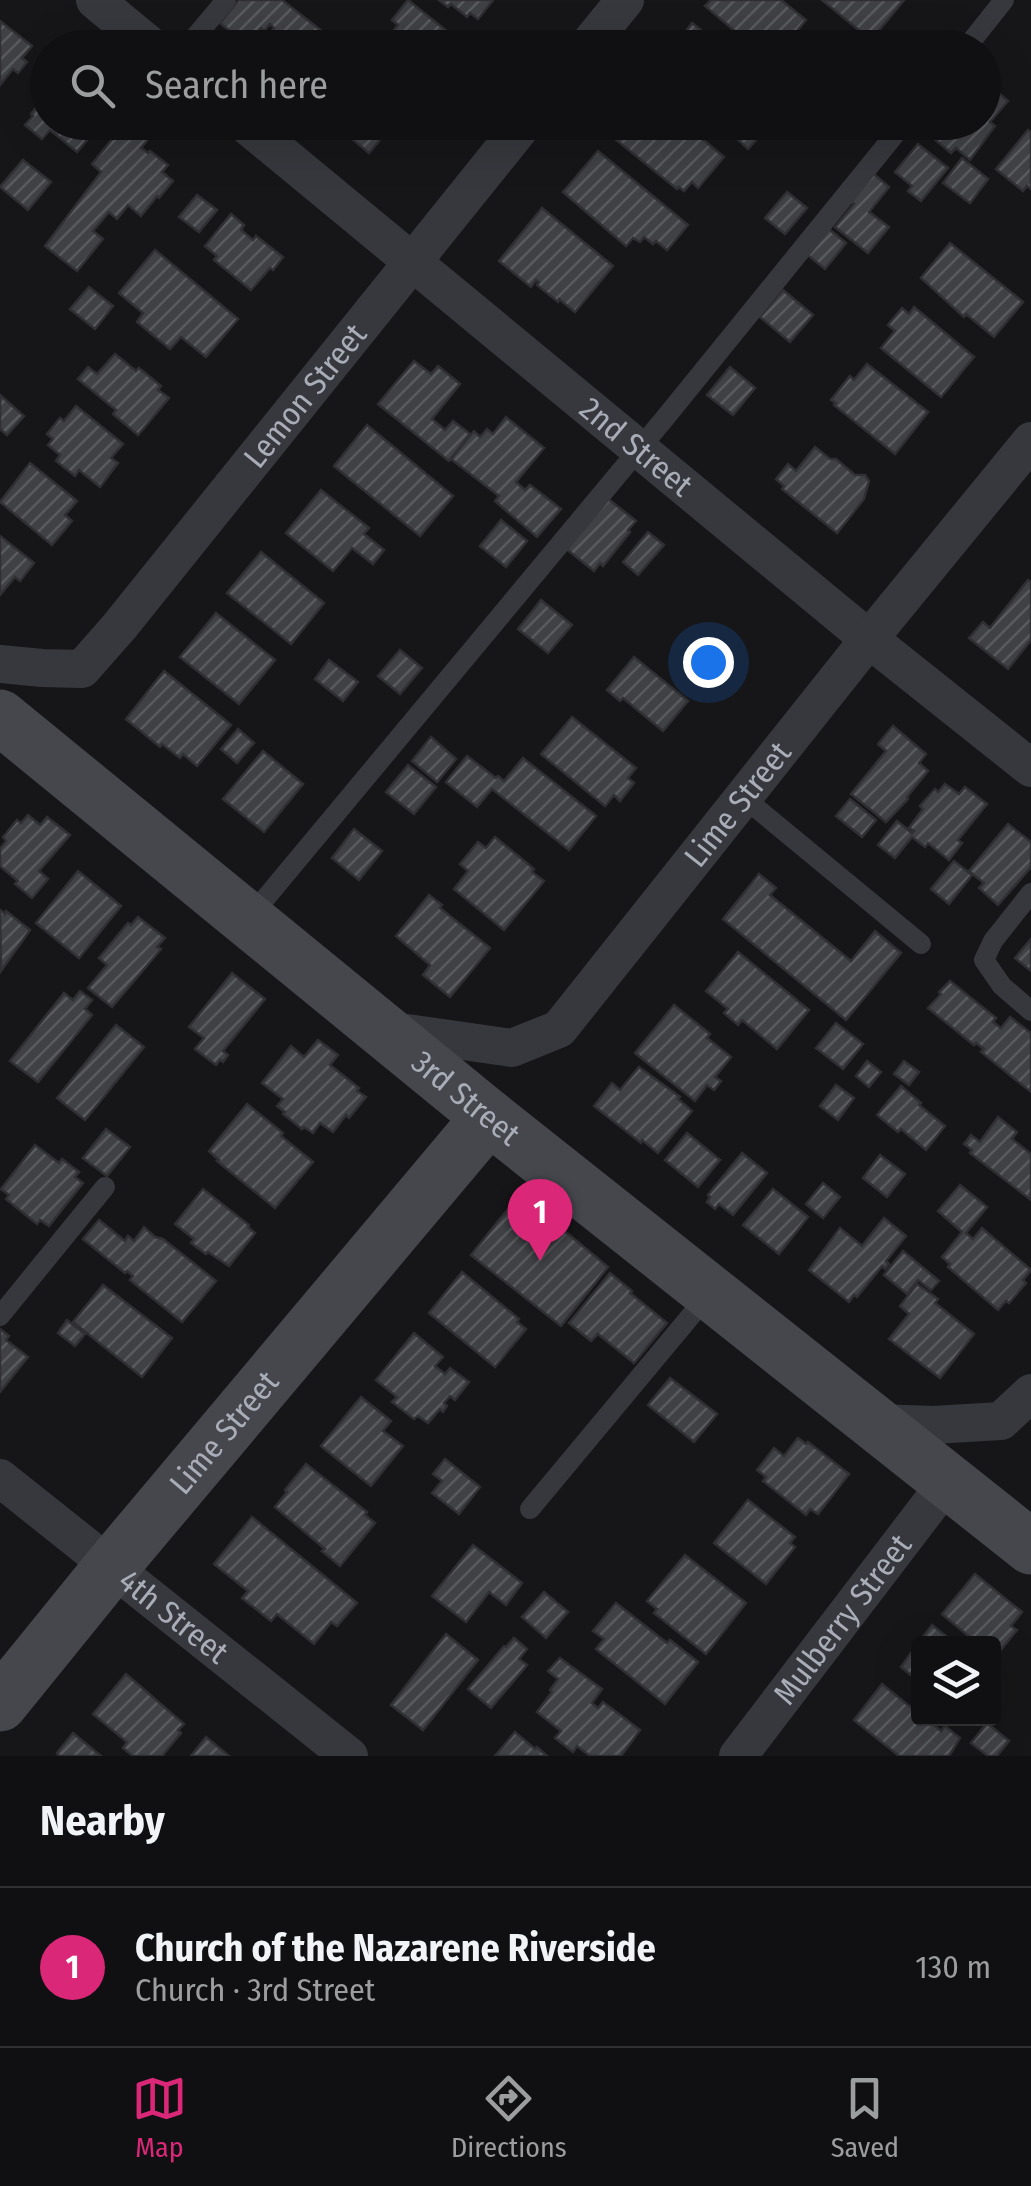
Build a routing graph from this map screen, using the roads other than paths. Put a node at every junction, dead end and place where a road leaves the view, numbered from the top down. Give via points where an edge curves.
1 (95, 0) edge
2 (226, 0) edge
3 (625, 0) edge
4 (1004, 0) edge
5 (131, 30) edge
6 (201, 30) edge
7 (601, 30) edge
8 (980, 30) edge
9 (265, 140) edge
10 (510, 140) edge
11 (890, 140) edge
12 (411, 262) junction
13 (1031, 441) edge
14 (639, 449) junction
15 (869, 639) junction
16 (0, 664) edge
17 (7, 738) edge
18 (1031, 768) edge
19 (743, 798) junction
20 (1031, 893) edge
21 (248, 920) junction
22 (921, 944) dead end
23 (1031, 1011) edge
24 (383, 1030) junction
25 (489, 1116) junction
26 (106, 1186) dead end
27 (710, 1292) junction
28 (0, 1316) edge
29 (1031, 1394) edge
30 (876, 1424) junction
31 (0, 1478) edge
32 (948, 1481) junction
33 (530, 1510) dead end
34 (1031, 1547) edge
35 (111, 1567) junction
36 (0, 1704) edge
37 (337, 1752) edge
38 (738, 1756) edge

1 - 5 street
2 - 6 lane
3 - 7 street
4 - 8 lane
9 - 12 street, 2nd Street
10 - 12 street, Lemon Street
11 - 14 lane
12 - 14 street, 2nd Street
12 - 16 street, Lemon Street via 82,669
13 - 15 street, Lime Street
14 - 15 street, 2nd Street
14 - 21 lane
15 - 18 street, 2nd Street
15 - 19 street, Lime Street
17 - 21 main road, 3rd Street
19 - 22 lane
19 - 24 street, Lime Street via 558,1028 512,1048
20 - 23 lane via 984,960
21 - 24 main road, 3rd Street
24 - 25 main road, 3rd Street
25 - 27 main road, 3rd Street
25 - 35 main road, Lime Street
26 - 28 lane
27 - 30 main road, 3rd Street
27 - 33 lane
29 - 30 street via 1001,1421
30 - 32 main road, 3rd Street
31 - 35 street, 4th Street
32 - 34 main road, 3rd Street
32 - 38 street, Mulberry Street
35 - 36 main road, Lime Street
35 - 37 street, 4th Street

